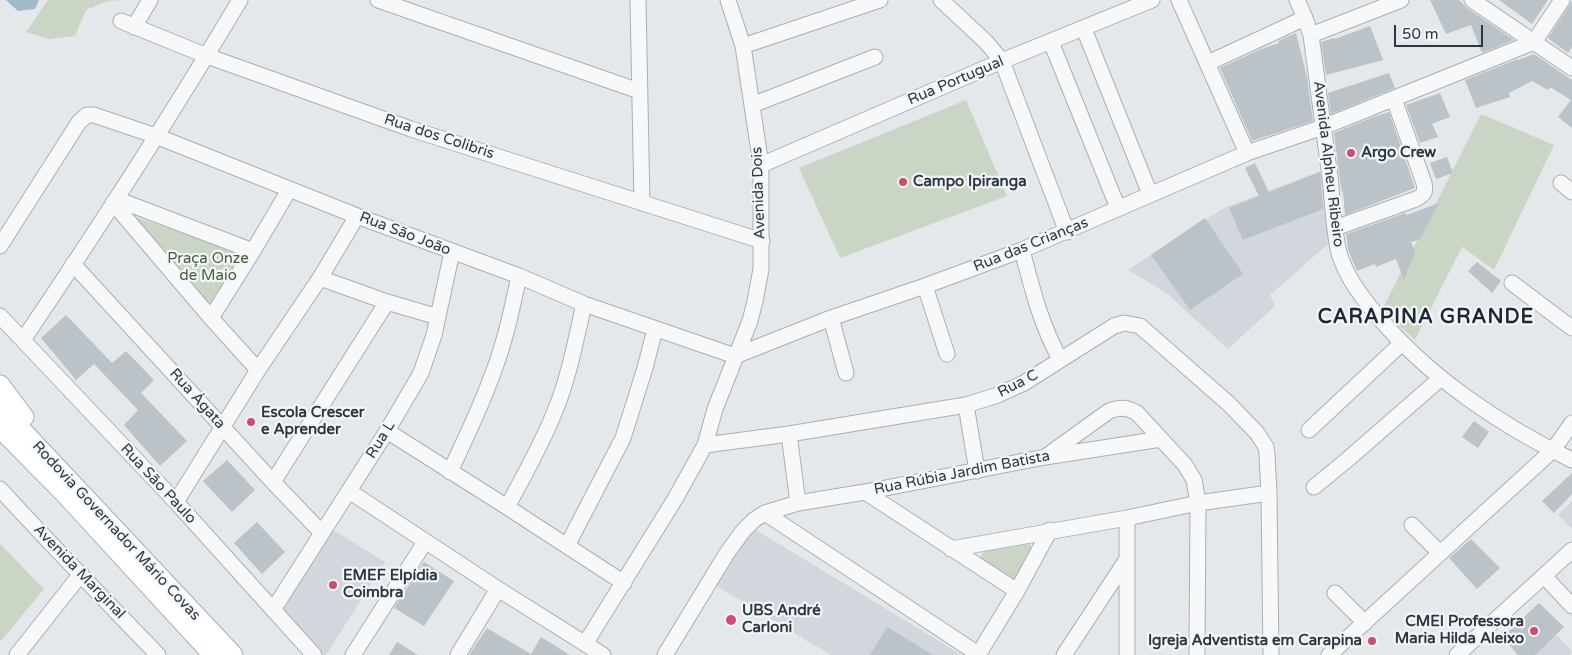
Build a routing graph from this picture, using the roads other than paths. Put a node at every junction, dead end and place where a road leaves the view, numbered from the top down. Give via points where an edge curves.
1 (150, 0) edge
2 (240, 0) edge
3 (378, 0) edge
4 (638, 0) edge
5 (880, 0) edge
6 (941, 0) edge
7 (1152, 0) edge
8 (1179, 0) edge
9 (1297, 0) edge
10 (1401, 0) edge
11 (1472, 0) edge
12 (1562, 0) edge
13 (724, 1) edge
14 (1305, 18) junction
15 (1084, 29) junction
16 (1311, 35) junction
17 (1051, 42) junction
18 (1534, 42) junction
19 (743, 46) junction
20 (206, 56) junction
21 (875, 57) dead end
22 (1002, 61) junction
23 (1208, 63) junction
24 (1572, 68) edge
25 (639, 92) junction
26 (1394, 100) junction
27 (752, 105) junction
28 (1323, 127) junction
29 (156, 136) junction
30 (1247, 154) junction
31 (761, 165) junction
32 (289, 190) junction
33 (1150, 194) junction
34 (115, 201) junction
35 (642, 203) junction
36 (1118, 208) junction
37 (357, 216) junction
38 (1335, 228) junction
39 (1067, 232) junction
40 (762, 241) junction
41 (0, 246) edge
42 (1022, 250) junction
43 (253, 251) junction
44 (452, 252) junction
45 (73, 264) junction
46 (519, 276) junction
47 (320, 278) junction
48 (1512, 283) dead end
49 (925, 286) junction
50 (387, 302) junction
51 (584, 304) junction
52 (0, 316) edge
53 (438, 317) junction
54 (211, 318) junction
55 (831, 318) junction
56 (1572, 328) edge
57 (655, 329) junction
58 (23, 340) junction
59 (1402, 343) junction
60 (947, 354) dead end
61 (735, 356) junction
62 (1060, 359) junction
63 (258, 370) junction
64 (846, 373) dead end
65 (1441, 378) junction
66 (0, 386) edge
67 (966, 405) junction
68 (0, 407) edge
69 (1572, 423) edge
70 (223, 427) junction
71 (0, 428) edge
72 (1309, 430) dead end
73 (387, 431) junction
74 (789, 434) junction
75 (1161, 440) junction
76 (705, 445) junction
77 (1553, 450) junction
78 (1045, 457) junction
79 (1572, 460) edge
80 (977, 471) junction
81 (450, 472) junction
82 (273, 482) junction
83 (1314, 487) dead end
84 (0, 489) edge
85 (79, 489) junction
86 (349, 491) junction
87 (865, 492) junction
88 (1269, 493) junction
89 (176, 502) junction
90 (798, 503) junction
91 (1198, 503) junction
92 (507, 507) junction
93 (765, 513) junction
94 (1127, 518) junction
95 (1412, 524) dead end
96 (1050, 530) junction
97 (322, 533) junction
98 (425, 542) junction
99 (567, 546) junction
100 (951, 549) junction
101 (1572, 550) edge
102 (1440, 553) junction
103 (1127, 559) junction
104 (81, 574) junction
105 (1544, 576) junction
106 (624, 583) junction
107 (498, 589) junction
108 (1017, 591) junction
109 (1334, 593) dead end
110 (1572, 606) edge
111 (273, 610) junction
112 (1365, 623) junction
113 (585, 644) junction
114 (17, 655) edge
115 (158, 655) edge
116 (213, 655) edge
117 (233, 655) edge
118 (314, 655) edge
119 (353, 655) edge
120 (458, 655) edge
121 (603, 655) edge
122 (665, 655) edge
123 (978, 655) edge
124 (1064, 655) edge
125 (1127, 655) edge
126 (1197, 655) edge
127 (1272, 655) edge
128 (1329, 655) edge
129 (1457, 655) edge

1 - 20 street, Rua dos Colibris via 127,24
2 - 20 street
3 - 25 street
4 - 25 street
5 - 19 street
6 - 22 street
7 - 15 street, Rua Portugual
8 - 23 street
9 - 14 street, Avenida Alpheu Ribeiro
10 - 16 street
11 - 18 street
12 - 18 street
13 - 19 street, Avenida Dois
14 - 16 street, Avenida Alpheu Ribeiro
14 - 23 street
15 - 17 street, Rua Portugual
15 - 33 street
16 - 28 street, Avenida Alpheu Ribeiro
17 - 22 street, Rua Portugual
17 - 36 street
18 - 24 street
18 - 26 street, Rua das Crianças
19 - 27 street, Avenida Dois
20 - 29 street
20 - 35 street, Rua dos Colibris via 411,129
21 - 27 street
22 - 31 street, Rua Portugual
22 - 39 street
23 - 30 street
25 - 35 street
26 - 28 street, Rua das Crianças
26 - 38 street via 1424,183 1423,195
27 - 31 street, Avenida Dois
28 - 30 street, Rua das Crianças
28 - 38 street, Avenida Alpheu Ribeiro
29 - 32 street, Rua São João
29 - 34 street
29 - 41 street, Rua São João via 87,115 79,122
30 - 33 street, Rua das Crianças
31 - 40 street, Avenida Dois
32 - 37 street, Rua São João
32 - 43 street
33 - 36 street, Rua das Crianças
34 - 43 street
34 - 45 street
34 - 54 street
35 - 40 street, Rua dos Colibris
36 - 39 street, Rua das Crianças
37 - 44 street, Rua São João
37 - 47 street
38 - 59 street, Avenida Alpheu Ribeiro via 1339,253 1348,276
39 - 42 street, Rua das Crianças
40 - 61 street, Avenida Dois via 756,301
42 - 49 street, Rua das Crianças
42 - 62 street via 1043,324
43 - 54 street
44 - 46 street, Rua São João
44 - 53 street, Rua L
45 - 58 street
45 - 70 street, Rua Ágata
46 - 51 street, Rua São João
46 - 81 street via 494,372
47 - 50 street
47 - 63 street
48 - 56 street
49 - 55 street, Rua das Crianças
49 - 60 street
50 - 53 street
50 - 82 street
51 - 57 street, Rua São João
51 - 92 street via 556,410
52 - 58 street, Rua São Paulo
53 - 73 street, Rua L via 421,373
54 - 63 street
55 - 61 street, Rua das Crianças
55 - 64 street
57 - 61 street, Rua São João
57 - 99 street via 623,438
58 - 89 street, Rua São Paulo
59 - 65 street, Avenida Alpheu Ribeiro
59 - 72 street
61 - 76 street, Avenida Dois
62 - 67 street, Rua C via 1024,383
62 - 88 street, Rua C via 1114,326 1140,326 1229,404 1263,442 1268,454
63 - 70 street
65 - 77 street, Avenida Alpheu Ribeiro via 1467,398
65 - 83 street
66 - 85 main road
67 - 74 street, Rua C
67 - 80 street
68 - 85 main road, Rodovia Governador Mário Covas
69 - 77 street
70 - 82 street, Rua Ágata
70 - 89 street
71 - 116 main road, Rodovia Governador Mário Covas
73 - 81 street
73 - 86 street, Rua L
74 - 76 street, Rua C
74 - 90 street
75 - 78 street, Rua Rúbia Jardim Batista
75 - 78 street via 1137,413 1120,407
75 - 91 street via 1185,465 1194,480
76 - 106 street, Avenida Dois
77 - 79 street, Avenida Alpheu Ribeiro
77 - 102 street
78 - 80 street, Rua Rúbia Jardim Batista
80 - 87 street, Rua Rúbia Jardim Batista
81 - 92 street
82 - 97 street, Rua Ágata
84 - 104 street, Avenida Marginal
85 - 117 main road, Rodovia Governador Mário Covas
86 - 97 street, Rua L
86 - 98 street
87 - 90 street, Rua Rúbia Jardim Batista
87 - 100 street
88 - 91 street
88 - 127 street
89 - 111 street, Rua São Paulo
90 - 93 street, Rua Rúbia Jardim Batista
91 - 94 street
91 - 126 street
92 - 99 street
93 - 122 street via 742,531
93 - 123 street
94 - 96 street
94 - 103 street
95 - 102 street
96 - 100 street
96 - 108 street
97 - 111 street, Rua L
98 - 107 street
98 - 119 street
99 - 106 street
100 - 108 street
101 - 105 street
102 - 112 street
103 - 124 street
103 - 125 street
104 - 114 street
104 - 115 street, Avenida Marginal
105 - 110 street
105 - 129 street
106 - 113 street, Avenida Dois
107 - 113 street
107 - 120 street
108 - 123 street
109 - 112 street
111 - 118 street, Rua São Paulo
112 - 128 street
113 - 121 street

